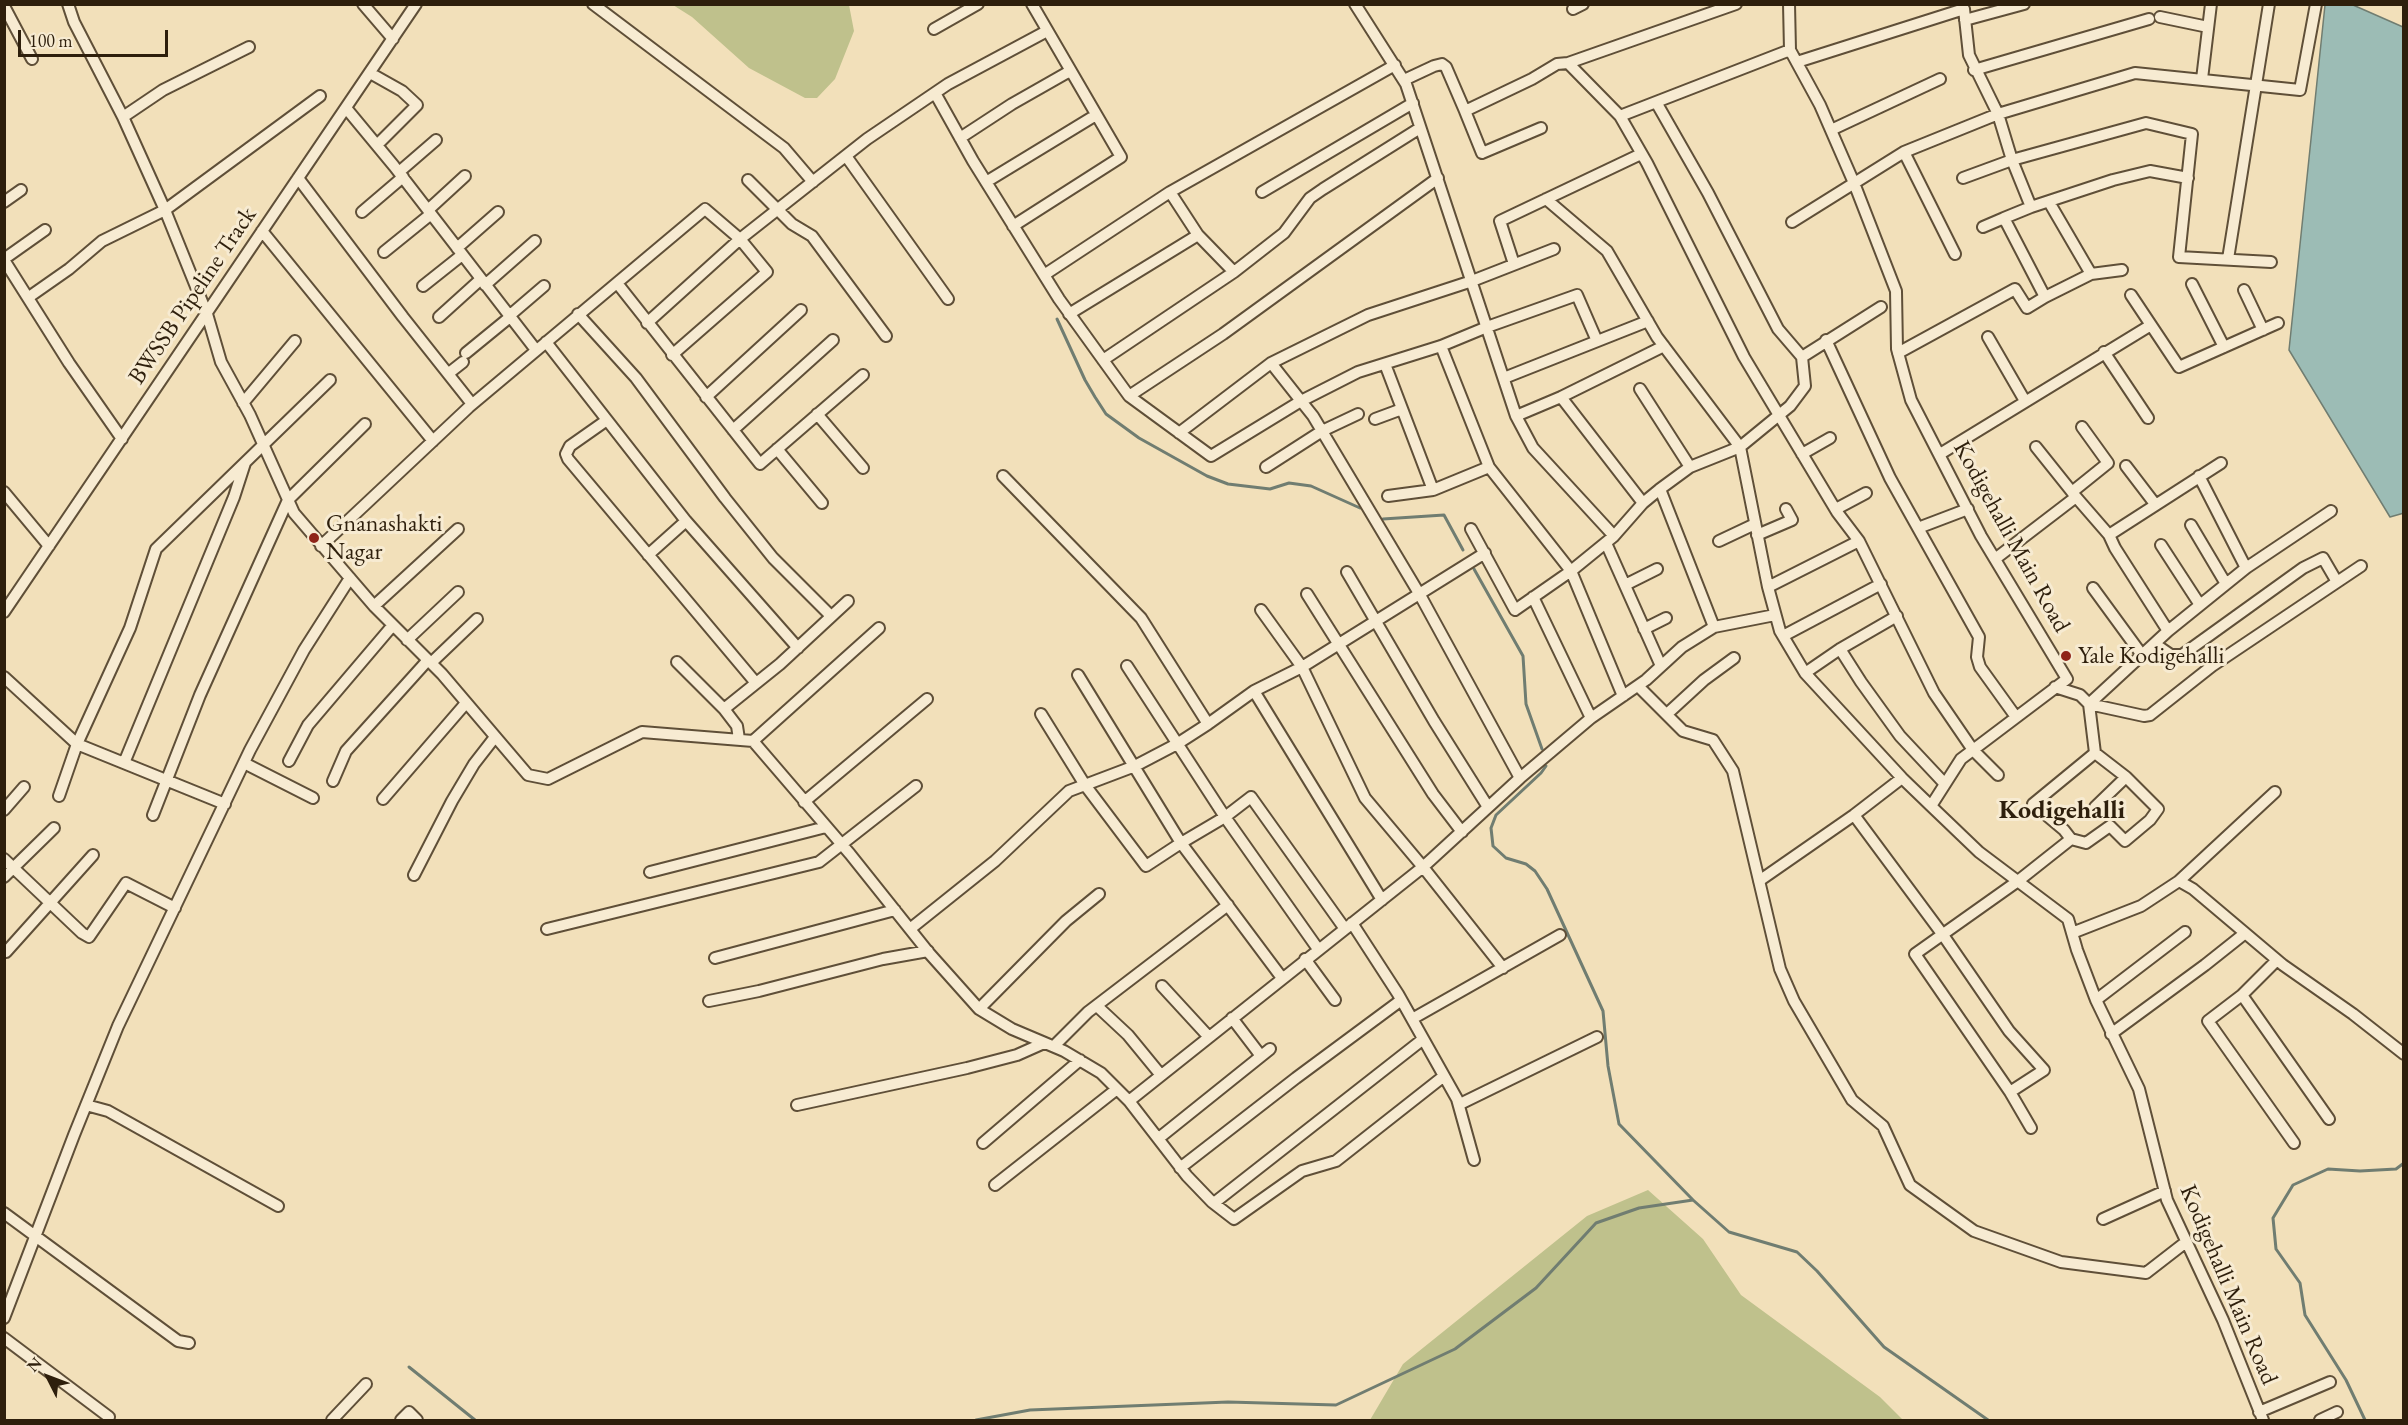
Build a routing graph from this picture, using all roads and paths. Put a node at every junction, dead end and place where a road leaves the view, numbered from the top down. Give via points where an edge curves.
1 (363, 4) edge
2 (416, 4) edge
3 (593, 4) edge
4 (978, 4) edge
5 (1032, 4) edge
6 (1355, 4) edge
7 (1736, 4) edge
8 (1789, 4) edge
9 (2024, 4) edge
10 (2211, 4) edge
11 (2269, 4) edge
12 (2316, 4) edge
13 (70, 5) edge
14 (1964, 11) edge
15 (6, 12) edge
16 (2208, 27) junction
17 (934, 29) dead end
18 (1047, 31) junction
19 (393, 39) junction
20 (249, 47) dead end
21 (1790, 50) junction
22 (32, 59) dead end
23 (1797, 62) junction
24 (1568, 63) junction
25 (1395, 65) junction
26 (1974, 70) junction
27 (1070, 71) junction
28 (370, 73) junction
29 (1940, 79) dead end
30 (2202, 79) junction
31 (1404, 80) junction
32 (2255, 85) junction
33 (935, 93) junction
34 (320, 96) dead end
35 (1656, 102) junction
36 (1413, 103) junction
37 (346, 108) junction
38 (1465, 111) junction
39 (1998, 114) junction
40 (1096, 116) junction
41 (1620, 116) junction
42 (123, 117) junction
43 (1420, 128) junction
44 (1541, 128) dead end
45 (1831, 130) junction
46 (960, 138) junction
47 (436, 140) dead end
48 (377, 145) junction
49 (1904, 152) junction
50 (1641, 154) junction
51 (846, 156) junction
52 (2012, 160) junction
53 (401, 175) junction
54 (465, 176) dead end
55 (298, 178) junction
56 (1438, 178) junction
57 (1963, 178) dead end
58 (2187, 178) junction
59 (748, 180) dead end
60 (813, 182) junction
61 (986, 182) junction
62 (1854, 183) junction
63 (21, 190) dead end
64 (1170, 192) junction
65 (1262, 192) dead end
66 (1546, 199) junction
67 (4, 202) edge
68 (2049, 202) junction
69 (2031, 207) junction
70 (165, 210) junction
71 (777, 210) junction
72 (362, 212) dead end
73 (429, 212) junction
74 (498, 212) dead end
75 (2004, 218) junction
76 (1792, 222) dead end
77 (1013, 226) junction
78 (1983, 227) dead end
79 (45, 230) dead end
80 (262, 231) junction
81 (1198, 235) junction
82 (740, 239) junction
83 (535, 241) dead end
84 (1554, 249) dead end
85 (460, 251) junction
86 (384, 252) dead end
87 (1955, 254) dead end
88 (2229, 259) junction
89 (4, 260) edge
90 (2271, 262) dead end
91 (1514, 264) junction
92 (2122, 270) dead end
93 (1234, 272) junction
94 (2091, 274) junction
95 (1044, 275) junction
96 (1472, 281) junction
97 (483, 282) junction
98 (617, 283) junction
99 (2193, 284) dead end
100 (423, 286) dead end
101 (544, 286) dead end
102 (2244, 290) dead end
103 (2131, 294) dead end
104 (29, 297) junction
105 (2045, 297) junction
106 (948, 299) dead end
107 (1881, 307) dead end
108 (801, 310) dead end
109 (207, 314) junction
110 (578, 314) junction
111 (1069, 314) junction
112 (509, 316) junction
113 (439, 317) dead end
114 (1648, 321) junction
115 (646, 323) junction
116 (2278, 323) dead end
117 (2151, 325) junction
118 (1487, 327) junction
119 (2263, 330) junction
120 (886, 336) dead end
121 (1988, 337) dead end
122 (832, 340) dead end
123 (1826, 340) junction
124 (296, 341) dead end
125 (1597, 341) junction
126 (546, 342) junction
127 (1441, 346) junction
128 (1664, 346) junction
129 (2224, 347) junction
130 (536, 350) junction
131 (1898, 352) junction
132 (2104, 352) junction
133 (672, 355) junction
134 (1802, 357) junction
135 (1103, 360) junction
136 (1271, 363) junction
137 (1385, 364) junction
138 (449, 374) junction
139 (863, 375) dead end
140 (1504, 378) junction
141 (330, 380) dead end
142 (1640, 389) dead end
143 (1129, 396) junction
144 (706, 397) junction
145 (1561, 397) junction
146 (2025, 400) junction
147 (1301, 401) junction
148 (243, 403) junction
149 (472, 404) junction
150 (1402, 409) junction
151 (817, 414) junction
152 (1358, 414) dead end
153 (1516, 416) junction
154 (1778, 416) junction
155 (2148, 418) dead end
156 (1375, 419) dead end
157 (607, 420) junction
158 (365, 424) dead end
159 (2082, 427) dead end
160 (733, 430) junction
161 (1322, 431) junction
162 (1179, 433) junction
163 (1830, 438) dead end
164 (122, 439) junction
165 (433, 441) junction
166 (263, 443) junction
167 (1740, 447) junction
168 (2036, 447) dead end
169 (777, 449) junction
170 (1802, 454) junction
171 (1941, 454) junction
172 (245, 461) junction
173 (2221, 463) dead end
174 (1489, 466) junction
175 (2126, 466) dead end
176 (1266, 467) dead end
177 (1690, 467) junction
178 (863, 468) dead end
179 (1002, 476) dead end
180 (2199, 476) junction
181 (1660, 489) junction
182 (1432, 490) junction
183 (4, 492) edge
184 (1866, 493) dead end
185 (2074, 495) junction
186 (1388, 496) dead end
187 (288, 500) junction
188 (822, 503) dead end
189 (1643, 503) junction
190 (2155, 504) junction
191 (1786, 509) dead end
192 (1836, 509) junction
193 (1968, 509) junction
194 (2331, 511) dead end
195 (686, 521) junction
196 (2191, 525) dead end
197 (1918, 528) junction
198 (458, 529) dead end
199 (1471, 529) dead end
200 (1756, 529) junction
201 (2109, 535) junction
202 (1610, 539) junction
203 (1719, 541) dead end
204 (1858, 541) junction
205 (2161, 545) dead end
206 (49, 546) junction
207 (321, 546) junction
208 (1485, 553) junction
209 (648, 555) junction
210 (1995, 559) junction
211 (2361, 566) dead end
212 (2246, 568) junction
213 (1657, 569) dead end
214 (1571, 571) junction
215 (1347, 572) dead end
216 (350, 578) junction
217 (2337, 582) junction
218 (1881, 584) junction
219 (2226, 584) junction
220 (1624, 585) junction
221 (1768, 587) junction
222 (2093, 588) dead end
223 (458, 592) dead end
224 (1307, 594) dead end
225 (1420, 595) junction
226 (1533, 597) junction
227 (848, 600) dead end
228 (2200, 605) junction
229 (374, 606) junction
230 (1262, 610) dead end
231 (4, 612) edge
232 (1775, 615) junction
233 (831, 616) junction
234 (1897, 616) junction
235 (1665, 618) dead end
236 (477, 619) dead end
237 (1376, 622) junction
238 (393, 625) junction
239 (1714, 627) junction
240 (879, 628) dead end
241 (1644, 629) junction
242 (2168, 631) junction
243 (1783, 636) junction
244 (407, 639) junction
245 (1338, 643) junction
246 (2154, 644) junction
247 (798, 648) junction
248 (1840, 649) junction
249 (2142, 656) junction
250 (1734, 658) dead end
251 (430, 662) junction
252 (678, 662) dead end
253 (1127, 666) dead end
254 (1661, 666) junction
255 (1302, 667) junction
256 (1805, 673) junction
257 (1078, 675) dead end
258 (4, 677) edge
259 (756, 683) junction
260 (1638, 686) junction
261 (2055, 687) junction
262 (1254, 691) junction
263 (1623, 696) junction
264 (927, 699) dead end
265 (466, 703) junction
266 (2089, 704) junction
267 (724, 709) junction
268 (1041, 714) dead end
269 (1667, 714) junction
270 (2016, 717) junction
271 (1592, 718) junction
272 (1208, 724) junction
273 (495, 737) junction
274 (739, 739) junction
275 (753, 741) junction
276 (77, 744) junction
277 (1177, 744) junction
278 (1973, 750) junction
279 (2095, 753) junction
280 (290, 761) dead end
281 (123, 763) junction
282 (244, 763) junction
283 (1135, 766) junction
284 (1998, 775) dead end
285 (2126, 777) junction
286 (1520, 778) junction
287 (1902, 778) junction
288 (166, 780) junction
289 (333, 781) dead end
290 (1946, 784) junction
291 (1085, 785) junction
292 (916, 786) dead end
293 (24, 787) dead end
294 (2276, 792) dead end
295 (59, 796) dead end
296 (313, 798) dead end
297 (382, 799) dead end
298 (804, 802) junction
299 (225, 804) junction
300 (1931, 806) junction
301 (1488, 807) junction
302 (2095, 807) dead end
303 (4, 810) edge
304 (153, 815) dead end
305 (1854, 815) junction
306 (1225, 817) junction
307 (826, 827) junction
308 (54, 828) dead end
309 (1462, 832) junction
310 (2071, 839) junction
311 (1181, 843) junction
312 (842, 844) junction
313 (93, 855) dead end
314 (9, 863) edge
315 (1423, 867) junction
316 (650, 872) dead end
317 (414, 876) dead end
318 (4, 877) edge
319 (1759, 881) junction
320 (2018, 881) junction
321 (2179, 881) junction
322 (1099, 894) dead end
323 (1382, 900) junction
324 (51, 903) junction
325 (1228, 904) junction
326 (176, 908) junction
327 (895, 910) junction
328 (1349, 926) junction
329 (547, 929) dead end
330 (910, 929) junction
331 (2185, 932) dead end
332 (2072, 933) junction
333 (2244, 934) junction
334 (1560, 935) dead end
335 (1942, 935) junction
336 (1318, 949) junction
337 (928, 951) junction
338 (6, 952) dead end
339 (715, 958) dead end
340 (1305, 959) junction
341 (2277, 960) junction
342 (1503, 968) junction
343 (1282, 978) junction
344 (1162, 986) dead end
345 (2242, 995) junction
346 (1335, 1000) dead end
347 (2096, 1000) junction
348 (710, 1001) dead end
349 (1400, 1001) junction
350 (1098, 1006) junction
351 (979, 1009) junction
352 (1232, 1018) junction
353 (1413, 1019) junction
354 (2111, 1034) junction
355 (1208, 1036) junction
356 (1597, 1037) dead end
357 (1422, 1040) junction
358 (1049, 1045) junction
359 (1270, 1049) dead end
360 (2403, 1054) edge
361 (1261, 1056) junction
362 (1080, 1060) junction
363 (1160, 1074) junction
364 (1444, 1076) junction
365 (1117, 1089) junction
366 (2010, 1092) junction
367 (1129, 1101) junction
368 (1460, 1104) junction
369 (86, 1105) junction
370 (797, 1105) dead end
371 (2329, 1119) dead end
372 (2031, 1128) dead end
373 (1159, 1138) junction
374 (983, 1143) dead end
375 (2294, 1143) dead end
376 (1474, 1160) dead end
377 (1184, 1172) junction
378 (995, 1185) dead end
379 (2165, 1191) junction
380 (1214, 1203) junction
381 (278, 1206) dead end
382 (4, 1213) edge
383 (2103, 1219) dead end
384 (35, 1237) junction
385 (2186, 1242) junction
386 (4, 1318) edge
387 (4, 1338) edge
388 (189, 1343) dead end
389 (2330, 1382) dead end
390 (366, 1384) dead end
391 (2337, 1412) dead end
392 (2261, 1416) edge
393 (109, 1417) dead end
394 (332, 1420) edge
395 (401, 1420) edge
396 (417, 1420) edge
397 (2320, 1420) edge

1 - 19 street
2 - 19 street, BWSSB Pipeline Track
3 - 60 street via 784,148
4 - 17 street
5 - 18 street
6 - 25 street
7 - 24 street
8 - 21 street, Kodigehalli Main Road
9 - 14 street
10 - 16 street
11 - 32 street
12 - 32 street via 2300,90
13 - 42 street via 74,21
14 - 23 street
14 - 26 street
15 - 22 street
16 - 26 street via 2154,18
16 - 30 street
18 - 27 street
18 - 33 street
19 - 28 street, BWSSB Pipeline Track
20 - 42 street via 163,90
21 - 23 street, Kodigehalli Main Road
21 - 35 street
23 - 45 street, Kodigehalli Main Road
24 - 38 street via 1557,64
24 - 41 street
25 - 31 street
25 - 64 street
26 - 39 street
27 - 40 street
27 - 46 street
28 - 37 street, BWSSB Pipeline Track
28 - 48 street via 402,91 417,105
29 - 45 street
30 - 32 street
30 - 39 street via 2135,73
31 - 36 street
31 - 38 street via 1442,64
32 - 88 street
33 - 46 street
33 - 51 street
34 - 70 street
35 - 41 street
35 - 134 street via 1778,329
36 - 43 street
36 - 65 street
37 - 48 street
37 - 55 street, BWSSB Pipeline Track
38 - 44 street via 1482,153
39 - 49 street
39 - 52 street
40 - 61 street
40 - 77 street via 1121,157
41 - 50 street
42 - 70 street
43 - 56 street
43 - 93 street via 1310,198 1284,232
45 - 62 street, Kodigehalli Main Road
46 - 61 street
47 - 53 street
48 - 53 street
49 - 62 street
49 - 87 street
50 - 66 street
50 - 154 street
51 - 60 street
51 - 106 street
52 - 57 street
52 - 58 street via 2146,123 2192,134
52 - 69 street
53 - 72 street
53 - 73 street
54 - 73 street
55 - 80 street, BWSSB Pipeline Track
55 - 138 street
56 - 96 street
56 - 143 street via 1223,334
58 - 68 street via 2150,171
58 - 88 street via 2179,256
59 - 71 street
60 - 71 street
61 - 77 street
62 - 76 street
62 - 131 street, Kodigehalli Main Road via 1896,291
63 - 67 street
64 - 81 street
64 - 95 street
66 - 91 street via 1500,221
66 - 114 street via 1607,251
68 - 69 street
68 - 94 street
69 - 75 street
70 - 104 street via 102,241
70 - 109 street
71 - 82 street
71 - 120 street via 812,236
73 - 85 street
73 - 86 street
74 - 85 street
75 - 78 street
75 - 105 street
77 - 95 street
79 - 89 street
80 - 109 street, BWSSB Pipeline Track
80 - 165 street
81 - 93 street
81 - 111 street
82 - 98 street via 705,209
82 - 115 street
82 - 133 street via 767,272
83 - 97 street
84 - 91 street
85 - 97 street
85 - 100 street
88 - 90 street
89 - 104 street
91 - 96 street
92 - 94 street
93 - 135 street
94 - 105 street
95 - 111 street
96 - 118 street
96 - 136 street via 1368,315
97 - 112 street
97 - 113 street
98 - 110 street
98 - 115 street
99 - 129 street
101 - 112 street
102 - 119 street
103 - 117 street
104 - 164 street
105 - 131 street via 2027,308 2014,289
107 - 123 street
108 - 144 street
109 - 148 street via 221,362
109 - 164 street, BWSSB Pipeline Track
110 - 126 street
110 - 233 street via 636,378 773,558
111 - 135 street
112 - 130 street
112 - 138 street
114 - 125 street
114 - 128 street
115 - 133 street
116 - 119 street
117 - 129 street via 2179,367
117 - 132 street
118 - 125 street via 1577,295
118 - 127 street
118 - 140 street
119 - 129 street
121 - 146 street
122 - 160 street
123 - 134 street
123 - 197 street via 1890,478
124 - 148 street
125 - 140 street
126 - 130 street
126 - 157 street
127 - 137 street
127 - 174 street
128 - 145 street
128 - 167 street
130 - 149 street
131 - 171 street, Kodigehalli Main Road via 1911,400
132 - 146 street
132 - 155 street
133 - 144 street
134 - 154 street via 1805,386
135 - 143 street
136 - 147 street
136 - 162 street
137 - 147 street via 1358,372
137 - 150 street
138 - 149 street
139 - 151 street
140 - 153 street
141 - 166 street
142 - 177 street
143 - 162 street
144 - 160 street
145 - 153 street
145 - 189 street
146 - 171 street
147 - 161 street
147 - 162 street via 1211,456
148 - 166 street
149 - 165 street
150 - 156 street
150 - 182 street
151 - 169 street
151 - 178 street
152 - 161 street
153 - 202 street via 1533,448
154 - 167 street
154 - 170 street
157 - 195 street
157 - 209 street via 570,446 566,454
158 - 187 street
159 - 185 street via 2108,463
160 - 169 street via 760,464
161 - 176 street
161 - 225 street
163 - 170 street
164 - 206 street, BWSSB Pipeline Track
165 - 207 street
166 - 172 street
166 - 187 street
167 - 177 street
167 - 200 street, Kodigehalli Main Road
168 - 185 street
169 - 188 street
170 - 192 street
171 - 193 street, Kodigehalli Main Road
172 - 276 street via 156,549 130,628
172 - 281 street via 234,497
173 - 180 street
174 - 182 street
174 - 214 street
175 - 190 street
177 - 181 street
179 - 272 street via 1141,618
180 - 190 street
180 - 212 street
181 - 189 street
181 - 239 street
182 - 186 street
183 - 206 street
184 - 192 street
185 - 201 street
185 - 210 street
187 - 207 street
187 - 288 street
189 - 202 street
190 - 201 street
191 - 200 street via 1792,520
192 - 204 street
193 - 197 street
193 - 210 street, Kodigehalli Main Road
194 - 212 street
195 - 209 street
195 - 247 street
196 - 219 street
197 - 270 street via 1979,637 1980,667
198 - 229 street
199 - 208 street
200 - 203 street
200 - 221 street, Kodigehalli Main Road
201 - 242 street
202 - 214 street
202 - 220 street
204 - 218 street
204 - 221 street
205 - 228 street
206 - 231 street, BWSSB Pipeline Track
207 - 216 street
208 - 225 street
208 - 226 street via 1515,610
209 - 259 street
210 - 261 street, Kodigehalli Main Road via 2067,679
211 - 217 street
212 - 219 street
213 - 220 street
214 - 226 street
214 - 263 street
215 - 237 street
216 - 229 street
216 - 282 street via 304,650
217 - 246 street via 2323,558 2303,568 2182,656 2171,655
217 - 266 street via 2212,666 2150,715
218 - 234 street
218 - 243 street
219 - 228 street
220 - 241 street
221 - 232 street, Kodigehalli Main Road
222 - 249 street
223 - 244 street
224 - 245 street
225 - 237 street
225 - 286 street
226 - 271 street
227 - 233 street
228 - 242 street
229 - 238 street
230 - 255 street
232 - 239 street
232 - 243 street, Kodigehalli Main Road
233 - 247 street
234 - 248 street
234 - 278 street via 1934,693
235 - 241 street
236 - 251 street
237 - 245 street
237 - 301 street
238 - 244 street
238 - 280 street via 308,725
239 - 254 street
240 - 275 street
241 - 254 street
242 - 246 street
243 - 256 street, Kodigehalli Main Road
244 - 251 street
245 - 255 street
245 - 309 street via 1433,794
246 - 249 street
247 - 259 street
248 - 256 street
248 - 290 street via 1900,736
249 - 266 street
250 - 269 street
251 - 265 street
251 - 289 street via 346,751
252 - 267 street
253 - 277 street
254 - 260 street
255 - 262 street
255 - 315 street via 1365,798
256 - 287 street, Kodigehalli Main Road
257 - 283 street
258 - 276 street
259 - 267 street
260 - 263 street
260 - 269 street
261 - 266 street via 2080,695
261 - 270 street
262 - 272 street
262 - 323 street
263 - 271 street
264 - 298 street
265 - 273 street
265 - 297 street
266 - 279 street
267 - 274 street via 737,726
268 - 291 street
269 - 319 street via 1683,731 1713,740 1733,771
270 - 278 street
271 - 286 street
272 - 277 street
273 - 274 street via 528,775 548,779 642,732
273 - 317 street via 452,801
274 - 275 street
275 - 298 street
276 - 281 street
276 - 295 street
277 - 283 street
277 - 306 street
278 - 284 street
278 - 290 street via 1961,759
279 - 285 street
279 - 310 street via 2033,804
281 - 288 street
282 - 296 street
282 - 299 street
283 - 291 street
283 - 311 street
285 - 302 street
285 - 310 street via 2158,809 2151,820 2125,842 2110,826 2086,843
286 - 301 street
287 - 300 street, Kodigehalli Main Road
287 - 305 street
288 - 299 street
288 - 304 street
290 - 300 street
291 - 311 street via 1146,866
291 - 330 street via 1069,791 995,861
292 - 312 street
293 - 303 street
294 - 321 street
298 - 307 street
299 - 326 street
300 - 320 street, Kodigehalli Main Road via 1979,852
301 - 309 street
305 - 319 street
305 - 335 street
306 - 311 street
306 - 328 street via 1251,797
306 - 336 street
307 - 312 street
307 - 316 street
308 - 314 street
309 - 315 street
310 - 320 street
311 - 325 street
312 - 327 street
312 - 329 street via 819,862
313 - 324 street
314 - 318 street
314 - 324 street
315 - 323 street
315 - 342 street
319 - 385 street via 1780,969 1794,1001 1852,1100 1883,1126 1910,1185 1974,1231 2061,1262 2146,1273
320 - 332 street, Kodigehalli Main Road via 2068,919
320 - 335 street
321 - 332 street via 2141,906
321 - 333 street
322 - 351 street via 1066,921
323 - 328 street
324 - 326 street via 89,937 126,882
324 - 338 street
325 - 343 street
325 - 350 street
326 - 369 street via 118,1026
327 - 330 street
327 - 339 street
328 - 336 street
328 - 349 street
330 - 337 street
331 - 347 street
332 - 347 street, Kodigehalli Main Road
333 - 341 street
333 - 354 street
334 - 342 street
335 - 366 street via 1915,954
335 - 366 street via 2008,1031 2044,1070
336 - 340 street
337 - 348 street
337 - 351 street
340 - 343 street
340 - 346 street
341 - 345 street
341 - 360 street
342 - 353 street
343 - 352 street
344 - 355 street
345 - 371 street
345 - 375 street via 2208,1021
347 - 354 street, Kodigehalli Main Road
349 - 353 street
349 - 377 street via 1296,1078
350 - 358 street
350 - 363 street
351 - 358 street
352 - 355 street
352 - 361 street
353 - 357 street
354 - 379 street, Kodigehalli Main Road via 2139,1089
355 - 363 street
356 - 368 street
357 - 364 street
357 - 380 street
358 - 362 street
358 - 370 street via 967,1068
359 - 361 street
361 - 373 street
362 - 365 street
362 - 374 street
363 - 367 street
364 - 368 street
364 - 380 street via 1336,1161 1302,1171 1234,1219
365 - 367 street
365 - 378 street
366 - 372 street
367 - 373 street
368 - 376 street
369 - 381 street via 108,1111
369 - 384 street
373 - 377 street
377 - 380 street
379 - 383 street
379 - 385 street, Kodigehalli Main Road
382 - 384 street
384 - 386 street
384 - 388 street via 178,1341
385 - 392 street, Kodigehalli Main Road via 2223,1320
387 - 393 street
389 - 392 street
390 - 394 street
391 - 397 street
395 - 396 street via 409,1412

